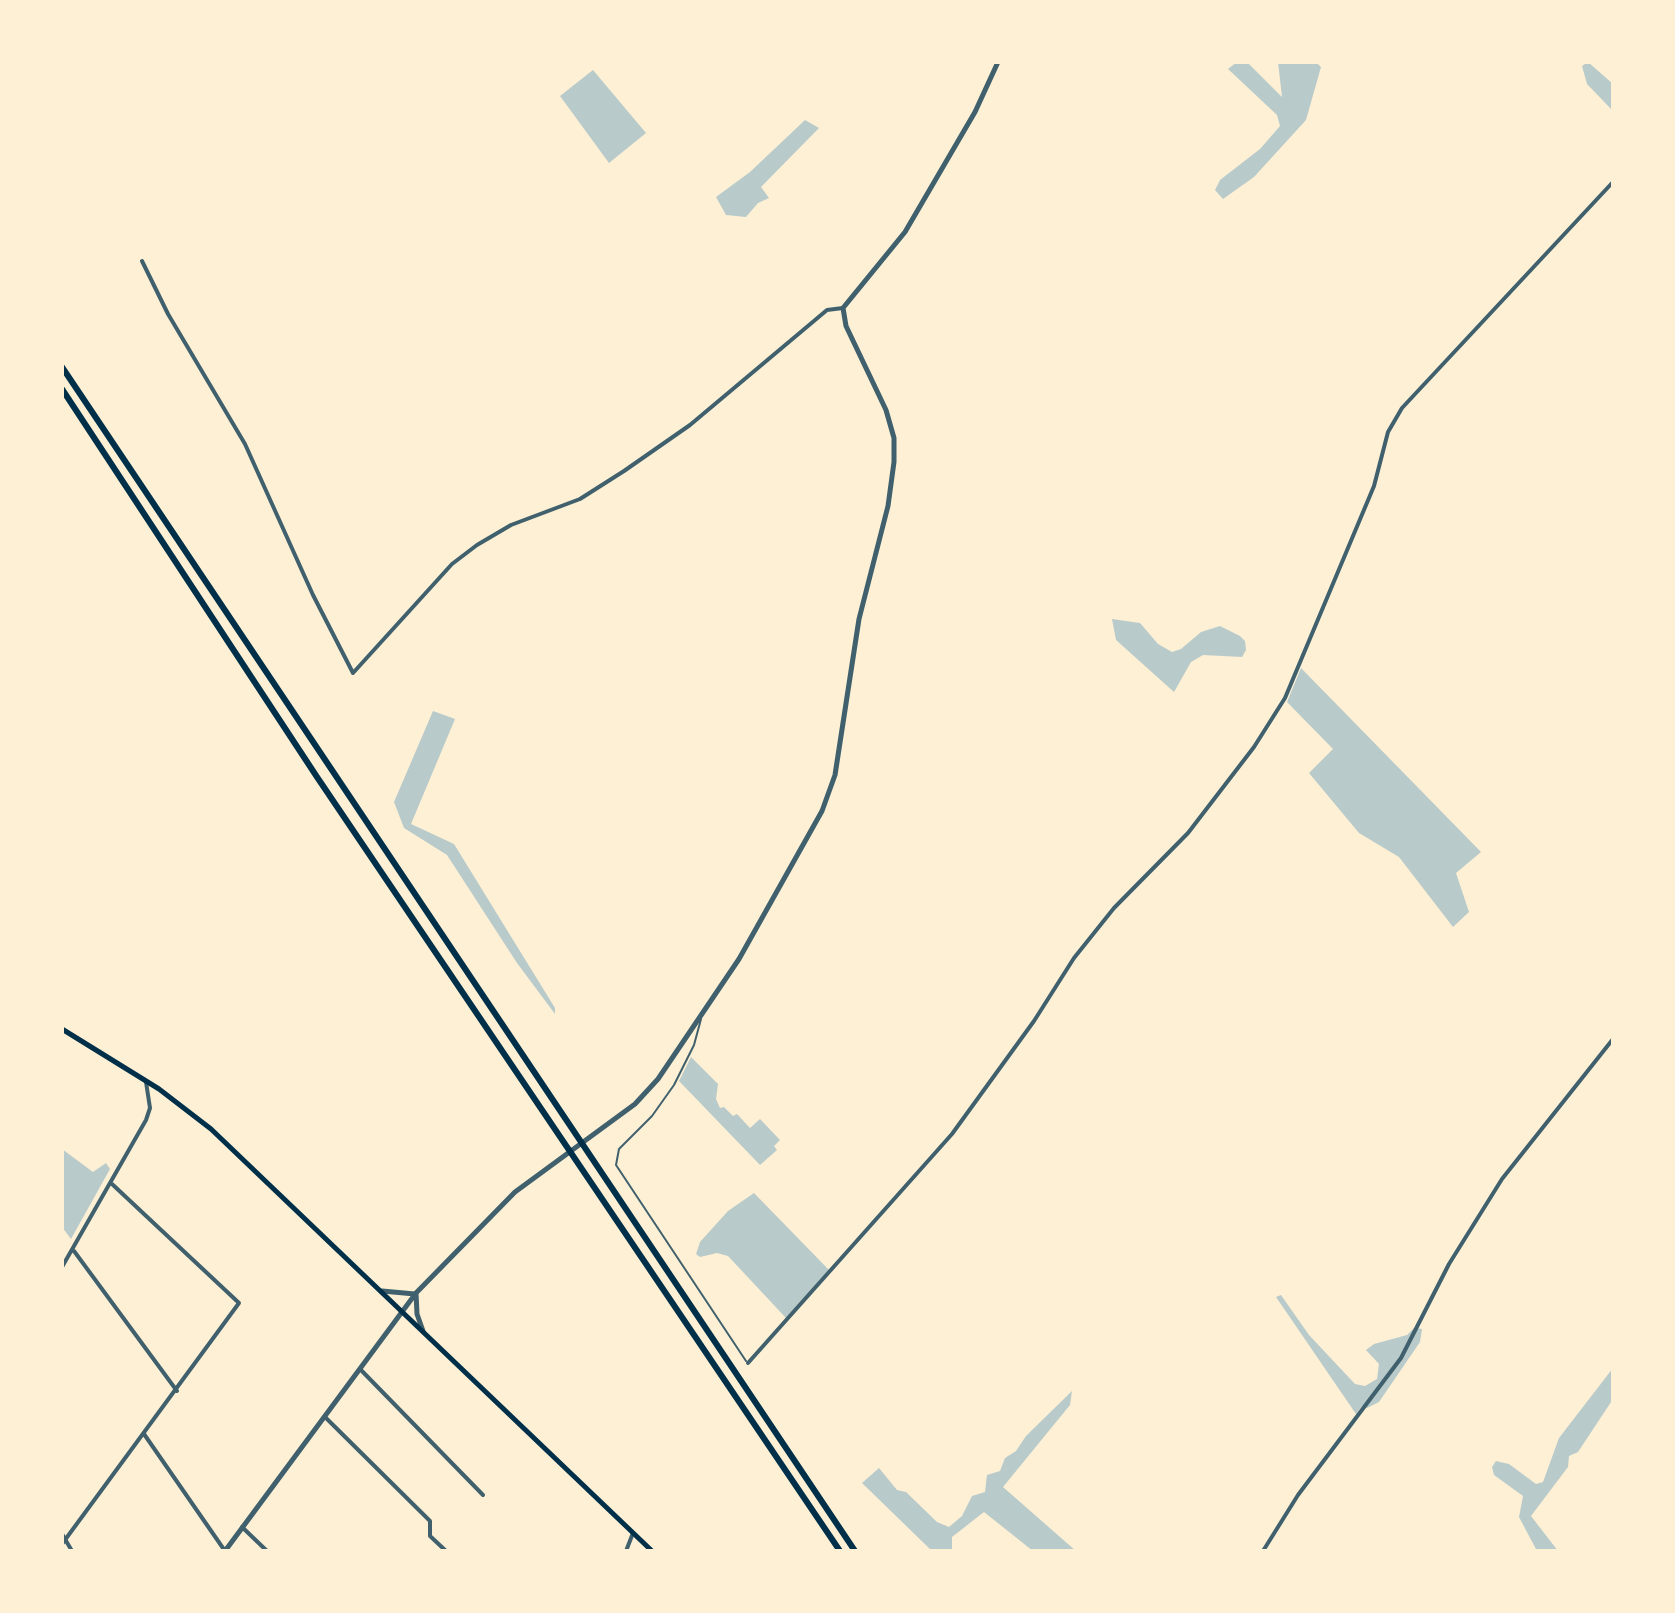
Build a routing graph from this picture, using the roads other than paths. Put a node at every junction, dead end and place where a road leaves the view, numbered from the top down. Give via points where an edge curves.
1 (998, 62) edge
2 (1613, 182) edge
3 (142, 261) dead end
4 (843, 308) junction
5 (62, 367) edge
6 (62, 389) edge
7 (702, 1014) junction
8 (62, 1029) edge
9 (1613, 1039) edge
10 (145, 1081) junction
11 (112, 1184) junction
12 (74, 1250) junction
13 (62, 1267) edge
14 (381, 1291) junction
15 (416, 1293) junction
16 (403, 1311) junction
17 (423, 1331) junction
18 (748, 1363) joint
19 (360, 1369) junction
20 (177, 1391) junction
21 (325, 1417) junction
22 (144, 1434) junction
23 (483, 1495) dead end
24 (242, 1527) junction
25 (633, 1533) junction
26 (62, 1534) edge
27 (64, 1542) edge
28 (72, 1551) edge
29 (225, 1551) edge
30 (267, 1551) edge
31 (446, 1551) edge
32 (626, 1551) edge
33 (652, 1551) edge
34 (840, 1551) edge
35 (855, 1551) edge
36 (1263, 1551) edge

1 - 4 street via 905,232
2 - 18 street via 1402,408 1388,432 1374,486 1285,698 1254,747 1188,833 1114,908 1074,958 952,1134
3 - 4 street via 245,444 353,673 452,564 477,545 511,525 580,499 624,471 690,425 827,310
4 - 7 street via 846,326 886,410 894,462 859,619 835,775 822,811 772,901
5 - 35 highway
6 - 34 highway
7 - 15 street via 635,1104 515,1192
7 - 18 lane via 674,1085 619,1149 616,1165
8 - 10 main road
9 - 36 street via 1502,1179 1449,1264 1401,1358 1298,1495
10 - 11 street via 150,1108 114,1171
10 - 14 main road via 211,1129
11 - 12 street
11 - 20 street via 239,1303
12 - 13 street
12 - 20 street
14 - 15 street
14 - 16 main road
15 - 16 street
15 - 17 street
16 - 17 main road
16 - 19 street
17 - 25 main road
19 - 21 street
19 - 23 street
20 - 22 street
21 - 24 street
21 - 31 street via 430,1521 430,1536
22 - 27 street
22 - 29 street
24 - 29 street
24 - 30 street
25 - 32 street
25 - 33 main road
26 - 27 street
27 - 28 street

